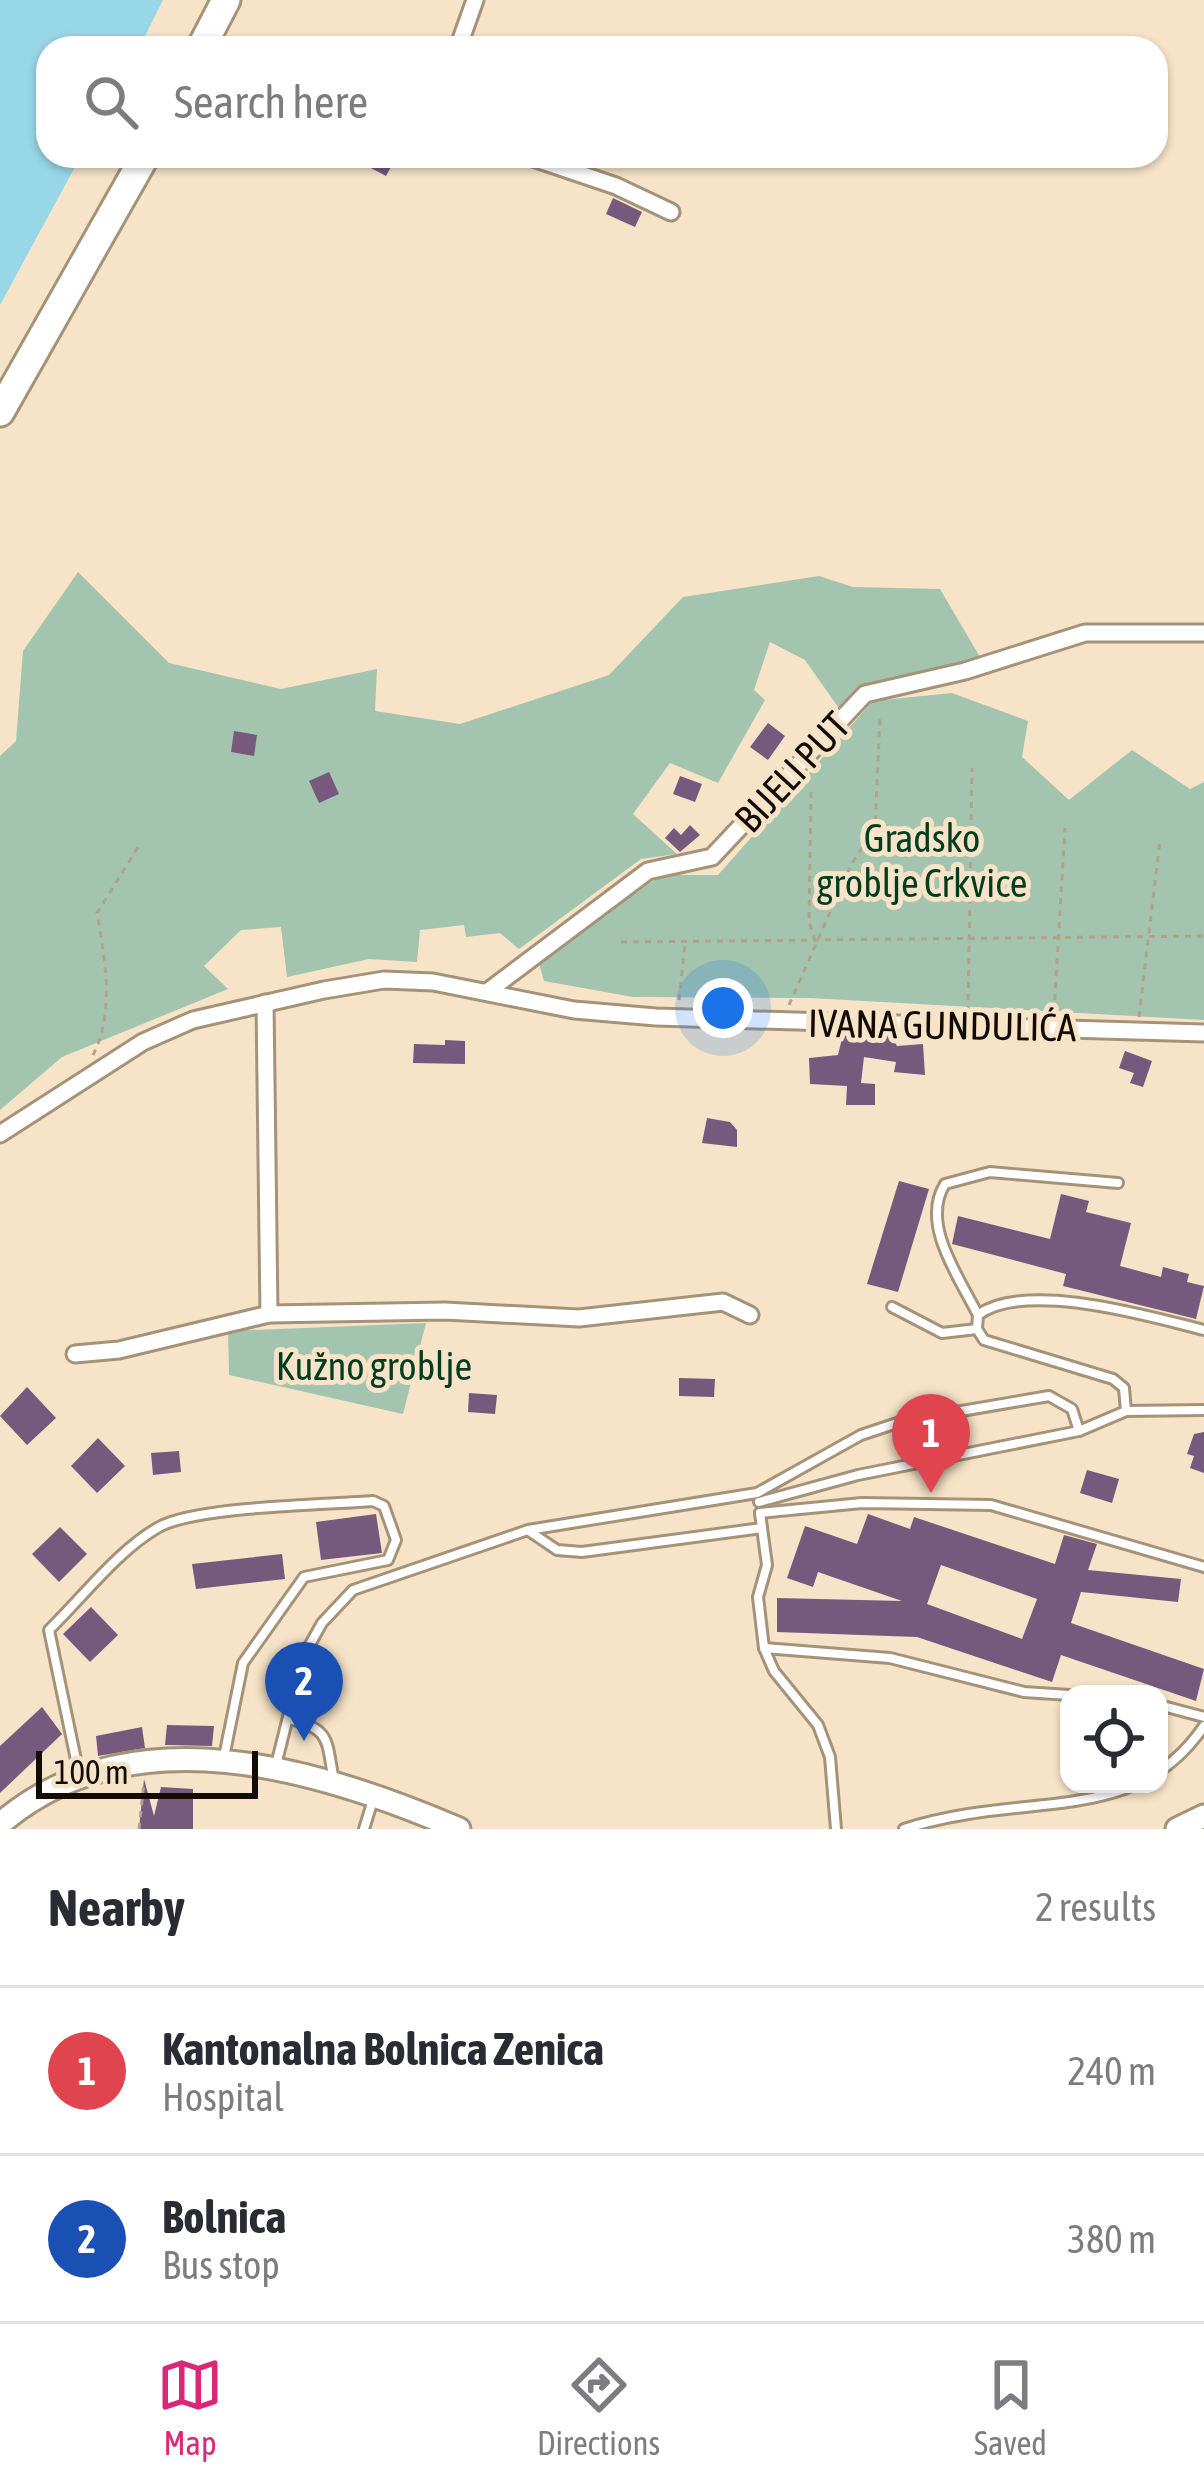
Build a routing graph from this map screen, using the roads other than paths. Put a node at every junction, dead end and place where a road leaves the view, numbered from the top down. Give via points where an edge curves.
1 (226, 0) edge
2 (476, 0) edge
3 (207, 36) edge
4 (462, 36) edge
5 (138, 168) edge
6 (563, 168) edge
7 (671, 212) dead end
8 (0, 412) edge
9 (1204, 633) edge
10 (488, 992) junction
11 (265, 1003) junction
12 (1204, 1033) edge
13 (0, 1134) edge
14 (1118, 1183) dead end
15 (892, 1307) dead end
16 (269, 1314) junction
17 (750, 1315) dead end
18 (978, 1315) junction
19 (977, 1329) junction
20 (1204, 1330) edge
21 (75, 1354) dead end
22 (1204, 1410) edge
23 (1126, 1411) junction
24 (1079, 1431) junction
25 (759, 1503) junction
26 (762, 1528) junction
27 (528, 1530) junction
28 (1204, 1568) edge
29 (764, 1648) junction
30 (1060, 1694) edge
31 (1168, 1707) edge
32 (1204, 1717) edge
33 (289, 1719) junction
34 (1204, 1726) edge
35 (1202, 1738) edge
36 (223, 1763) junction
37 (276, 1767) junction
38 (1186, 1770) dead end
39 (80, 1780) junction
40 (334, 1781) junction
41 (376, 1792) junction
42 (1204, 1816) edge
43 (0, 1824) edge
44 (1005, 1824) dead end
45 (364, 1829) edge
46 (459, 1829) edge
47 (836, 1829) edge
48 (904, 1829) edge
49 (1177, 1829) edge

1 - 3 highway
2 - 4 street
5 - 8 highway
6 - 7 street
9 - 10 street, BIJELI PUT via 1085,633 865,694 712,857 648,871
10 - 11 street, IVANA GUNDULIĆA via 384,980
10 - 12 street, IVANA GUNDULIĆA via 574,1010 677,1018
11 - 13 street, IVANA GUNDULIĆA via 143,1042
11 - 16 street
14 - 18 lane via 990,1172 945,1184 935,1213
15 - 19 lane via 942,1333
16 - 17 street via 579,1318 723,1302
16 - 21 street
18 - 19 lane
18 - 20 lane via 994,1304 1039,1299
19 - 23 lane via 984,1340 1113,1379 1124,1388
22 - 23 lane
23 - 24 lane
24 - 25 lane
24 - 25 lane via 1072,1409 1049,1396 903,1421 862,1435
25 - 26 lane
25 - 27 lane
25 - 28 lane via 991,1505
26 - 27 lane via 582,1552 557,1550
26 - 29 lane
27 - 33 lane via 353,1590 303,1657
29 - 30 lane via 890,1658
29 - 47 lane via 818,1725 830,1757
31 - 32 lane
33 - 37 lane
33 - 40 lane via 324,1733
34 - 35 lane
35 - 38 lane
36 - 37 main road
36 - 39 main road via 147,1762
36 - 39 lane via 243,1663 304,1577 388,1560 396,1540 384,1506 288,1508 152,1531 49,1630
37 - 40 main road
39 - 43 main road
40 - 41 main road
41 - 45 lane
41 - 46 main road
42 - 49 main road
44 - 48 lane via 950,1819

